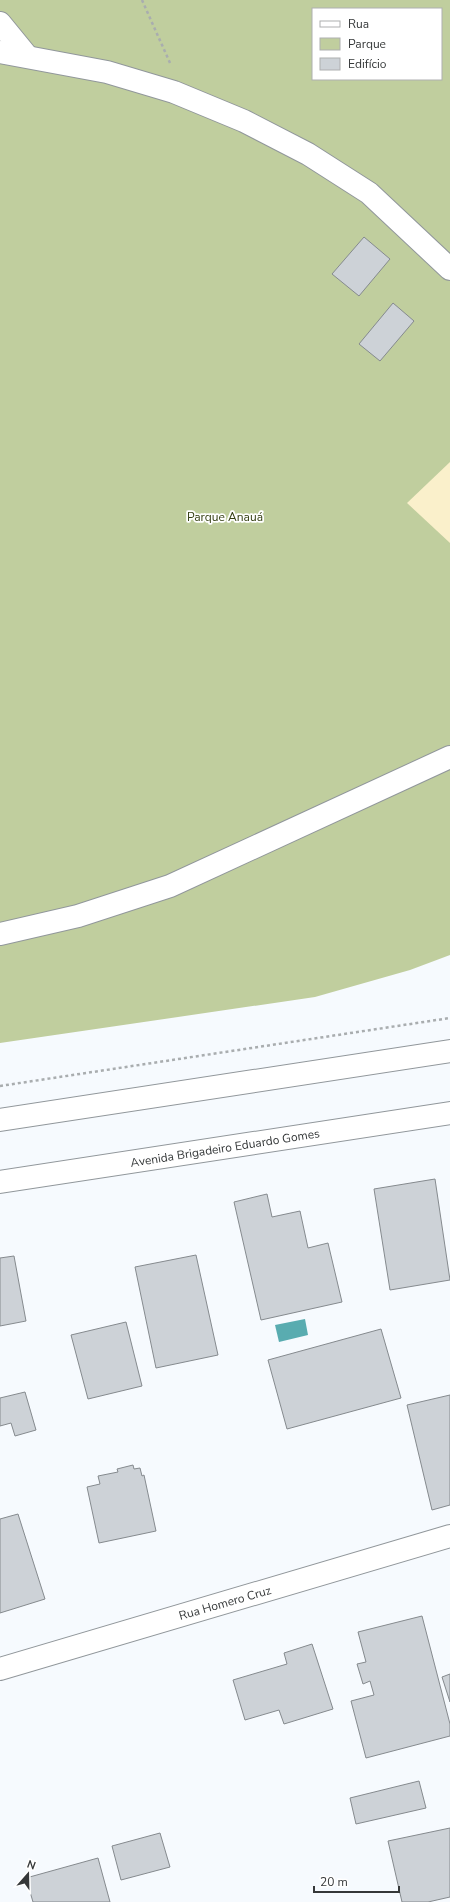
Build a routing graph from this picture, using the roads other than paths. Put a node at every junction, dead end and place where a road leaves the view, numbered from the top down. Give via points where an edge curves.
1 (0, 23) edge
2 (0, 52) edge
3 (27, 56) junction
4 (450, 269) edge
5 (450, 757) edge
6 (0, 934) edge
7 (450, 1051) edge
8 (450, 1113) edge
9 (0, 1120) edge
10 (0, 1182) edge
11 (450, 1536) edge
12 (0, 1669) edge

1 - 3 main road
2 - 3 main road
3 - 4 main road via 107,72 174,92 244,121 308,154 369,193
5 - 6 main road via 170,886 78,916
7 - 9 main road
8 - 10 main road, Avenida Brigadeiro Eduardo Gomes
11 - 12 main road, Rua Homero Cruz

